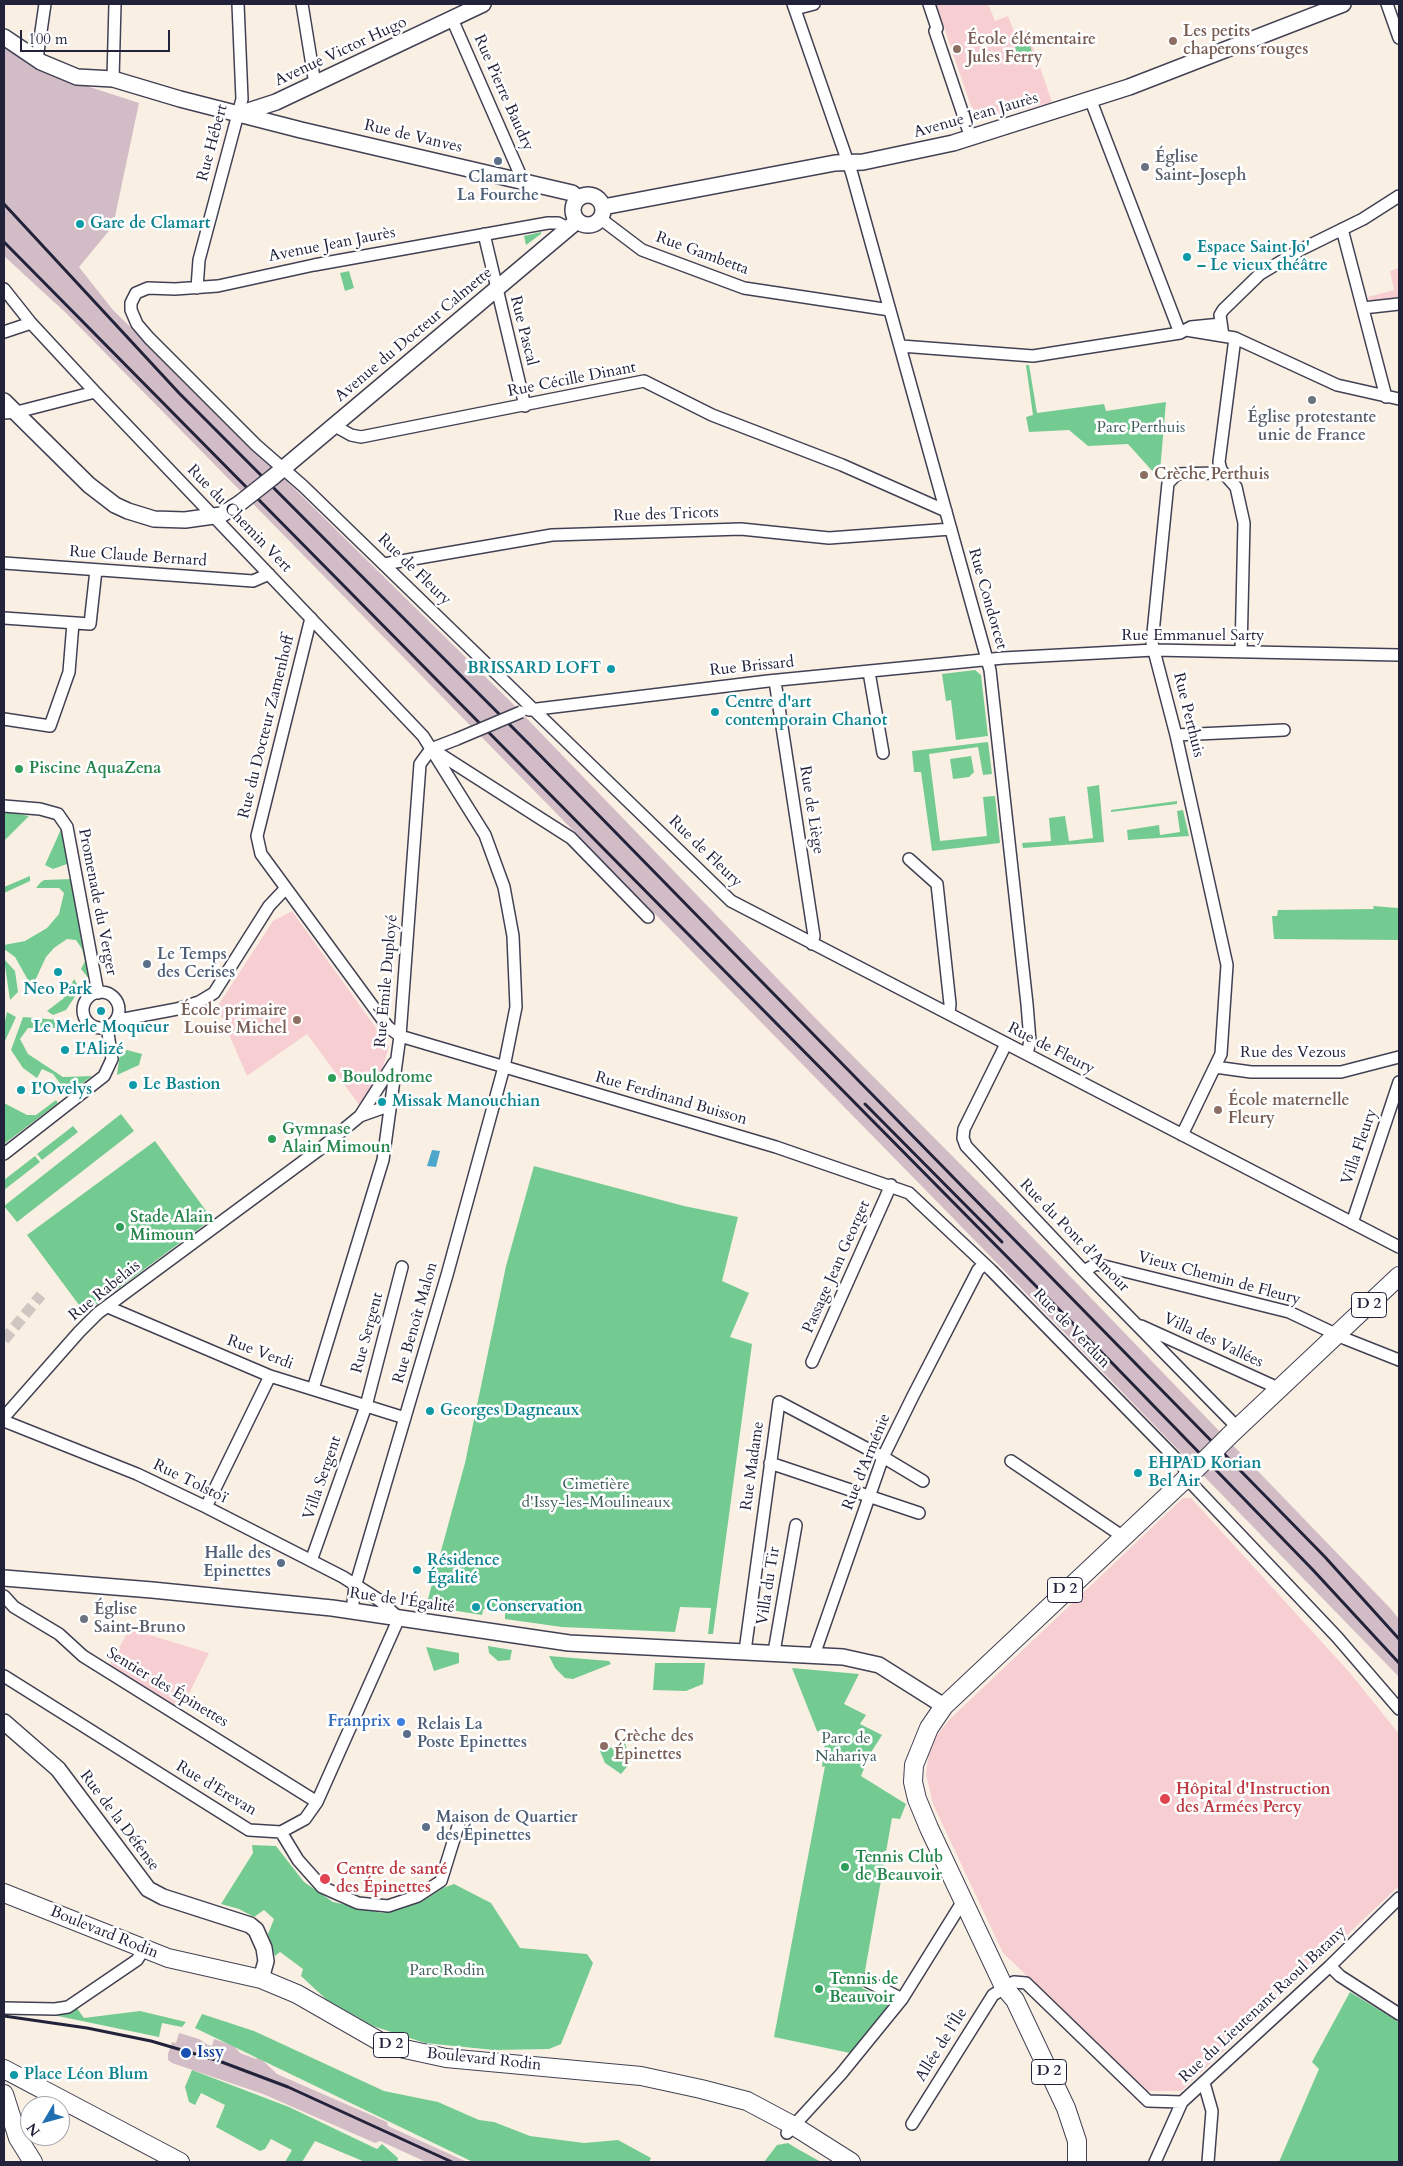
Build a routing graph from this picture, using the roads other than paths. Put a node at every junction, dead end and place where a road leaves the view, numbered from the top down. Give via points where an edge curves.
1 (45, 4) edge
2 (115, 4) edge
3 (238, 4) edge
4 (302, 4) edge
5 (483, 4) edge
6 (814, 4) edge
7 (929, 4) edge
8 (1344, 4) edge
9 (1387, 4) edge
10 (794, 6) edge
11 (452, 19) junction
12 (4, 37) edge
13 (1399, 38) edge
14 (37, 59) junction
15 (113, 79) junction
16 (315, 84) junction
17 (1091, 101) junction
18 (239, 114) junction
19 (971, 138) junction
20 (848, 164) junction
21 (523, 181) junction
22 (1399, 196) edge
23 (578, 198) junction
24 (602, 213) junction
25 (572, 225) junction
26 (1342, 229) junction
27 (484, 234) junction
28 (4, 288) edge
29 (201, 288) junction
30 (496, 289) junction
31 (1399, 304) edge
32 (1363, 308) junction
33 (890, 310) junction
34 (31, 323) junction
35 (137, 324) joint
36 (1221, 324) junction
37 (4, 332) edge
38 (1183, 332) junction
39 (1223, 336) junction
40 (1235, 338) junction
41 (900, 346) junction
42 (95, 392) junction
43 (1386, 397) junction
44 (1399, 399) edge
45 (526, 406) junction
46 (7, 410) edge
47 (333, 425) junction
48 (1221, 470) junction
49 (278, 472) junction
50 (946, 511) junction
51 (214, 516) junction
52 (951, 529) junction
53 (4, 563) edge
54 (384, 564) junction
55 (96, 570) junction
56 (269, 574) junction
57 (4, 618) edge
58 (310, 618) junction
59 (68, 623) junction
60 (1154, 650) junction
61 (1241, 652) junction
62 (1399, 655) edge
63 (987, 659) junction
64 (869, 672) junction
65 (775, 680) junction
66 (534, 709) junction
67 (4, 719) edge
68 (1284, 730) dead end
69 (1176, 735) junction
70 (431, 748) junction
71 (883, 753) dead end
72 (473, 774) junction
73 (457, 789) junction
74 (4, 806) edge
75 (909, 859) dead end
76 (286, 888) junction
77 (648, 917) dead end
78 (812, 944) junction
79 (98, 993) junction
80 (949, 1014) junction
81 (120, 1019) junction
82 (106, 1027) junction
83 (400, 1036) junction
84 (1006, 1044) junction
85 (1027, 1054) junction
86 (397, 1057) junction
87 (1399, 1057) edge
88 (504, 1067) junction
89 (1216, 1067) junction
90 (1399, 1082) edge
91 (387, 1107) junction
92 (360, 1116) junction
93 (1182, 1135) junction
94 (4, 1154) edge
95 (891, 1185) junction
96 (926, 1207) joint
97 (1352, 1223) junction
98 (1399, 1247) edge
99 (984, 1264) junction
100 (402, 1267) dead end
101 (1084, 1271) junction
102 (1399, 1276) edge
103 (108, 1307) junction
104 (1135, 1323) junction
105 (1338, 1334) junction
106 (1399, 1360) edge
107 (812, 1362) dead end
108 (270, 1376) junction
109 (1278, 1388) junction
110 (313, 1389) junction
111 (366, 1406) junction
112 (4, 1417) edge
113 (405, 1418) junction
114 (4, 1421) edge
115 (1233, 1433) junction
116 (883, 1457) junction
117 (1011, 1461) dead end
118 (770, 1463) junction
119 (1193, 1472) junction
120 (923, 1481) dead end
121 (870, 1496) junction
122 (206, 1506) junction
123 (919, 1513) dead end
124 (796, 1525) dead end
125 (1122, 1536) junction
126 (311, 1561) junction
127 (4, 1578) edge
128 (355, 1587) junction
129 (4, 1596) edge
130 (352, 1611) junction
131 (399, 1618) junction
132 (745, 1651) junction
133 (774, 1652) junction
134 (814, 1655) junction
135 (4, 1676) edge
136 (944, 1706) junction
137 (1399, 1709) edge
138 (4, 1722) edge
139 (317, 1802) junction
140 (459, 1822) dead end
141 (280, 1832) junction
142 (4, 1893) edge
143 (1399, 1898) edge
144 (963, 1901) junction
145 (144, 1949) junction
146 (1330, 1966) junction
147 (261, 1979) junction
148 (865, 1980) dead end
149 (1004, 1987) junction
150 (902, 1999) junction
151 (4, 2008) edge
152 (1399, 2014) edge
153 (4, 2069) edge
154 (1204, 2083) junction
155 (4, 2094) edge
156 (1182, 2102) junction
157 (912, 2124) dead end
158 (790, 2130) junction
159 (33, 2162) edge
160 (180, 2162) edge
161 (839, 2162) edge
162 (851, 2162) edge
163 (1070, 2162) edge
164 (1077, 2162) edge
165 (1154, 2162) edge
166 (1208, 2162) edge

1 - 14 street
2 - 15 street
3 - 18 street, Rue Hébert via 242,99
4 - 16 street
5 - 11 main road, Avenue Victor Hugo
6 - 10 street
7 - 19 street
8 - 17 main road, Avenue Jean Jaurès
9 - 13 street
10 - 20 street, Rue Condorcet
11 - 16 main road, Avenue Victor Hugo
11 - 21 street, Rue Pierre Baudry
12 - 14 main road, Rue de Vanves
14 - 15 main road, Rue de Vanves via 77,77
15 - 18 main road, Rue de Vanves
16 - 18 main road, Avenue Victor Hugo
17 - 19 main road, Avenue Jean Jaurès
17 - 38 street
18 - 21 main road, Rue de Vanves
18 - 29 street, Rue Hébert via 199,260
19 - 20 main road, Avenue Jean Jaurès
20 - 24 main road, Avenue Jean Jaurès via 835,163 769,174
20 - 33 street, Rue Condorcet
21 - 23 main road, Rue de Vanves via 572,193
22 - 26 street
23 - 24 main road via 593,196 601,202
23 - 25 main road via 573,207
24 - 25 main road via 592,225
24 - 33 street, Rue Gambetta via 642,250 744,288
25 - 27 street, Avenue Jean Jaurès via 548,222
25 - 30 main road, Avenue du Docteur Calmette
26 - 32 street
26 - 36 street via 1260,274 1223,310
27 - 29 street, Avenue Jean Jaurès
27 - 30 street, Rue Pascal
28 - 34 street, Rue du Chemin Vert
29 - 35 street, Avenue Jean Jaurès via 140,290 131,303 132,318
30 - 45 street, Rue Pascal
30 - 47 main road, Avenue du Docteur Calmette
31 - 32 street
32 - 43 street
33 - 41 street, Rue Condorcet
34 - 37 street
34 - 42 street, Rue du Chemin Vert
35 - 49 street, Rue de Fleury
36 - 38 street via 1191,327
36 - 39 street
36 - 40 street
38 - 39 street
38 - 41 street via 1033,356
39 - 40 street
40 - 43 street via 1330,382
40 - 48 street via 1219,453
41 - 50 street, Rue Condorcet
42 - 46 street
42 - 51 street, Rue du Chemin Vert
43 - 44 street
45 - 47 street, Rue Cécille Dinant via 361,436 351,435
45 - 50 street, Rue Cécille Dinant via 644,381 712,415 842,465
46 - 51 main road, Avenue du Docteur Calmette via 115,505 147,517 176,521
47 - 49 main road, Avenue du Docteur Calmette
48 - 60 street, Rue Perthuis via 1177,474 1168,483 1152,643
48 - 61 street via 1236,487 1244,523
49 - 51 main road, Avenue du Docteur Calmette, bridge via 228,512
49 - 54 street, Rue de Fleury
50 - 52 street, Rue Condorcet
51 - 56 street, Rue du Chemin Vert
52 - 54 street, Rue des Tricots via 829,538 741,529 552,535
52 - 63 street, Rue Condorcet
53 - 55 street, Rue Claude Bernard
54 - 66 street, Rue de Fleury
55 - 56 street, Rue Claude Bernard via 253,581
55 - 59 street via 90,624
56 - 58 street, Rue du Chemin Vert
57 - 59 street
58 - 70 street, Rue du Chemin Vert
58 - 76 street, Rue du Docteur Zamenhoff via 257,836 261,854
59 - 67 street via 69,672 50,726
60 - 61 street, Rue Emmanuel Sarty
60 - 63 street, Rue Emmanuel Sarty
60 - 69 street, Rue Perthuis
61 - 62 street, Rue Emmanuel Sarty
63 - 64 street, Rue Brissard
63 - 85 street, Rue Condorcet via 1027,1004 1030,1041
64 - 65 street, Rue Brissard
64 - 71 street
65 - 66 street, Rue Brissard
65 - 78 street, Rue de Liège via 814,936
66 - 70 street, Rue Brissard, bridge
66 - 78 street, Rue de Fleury via 732,901
68 - 69 street
69 - 89 street, Rue Perthuis via 1227,965 1221,1054
70 - 72 street
70 - 73 street, Rue du Chemin Vert
70 - 83 street, Rue Émile Duployé via 420,764
72 - 73 street
72 - 77 street via 571,838
73 - 88 street, Rue Benoît Malon via 485,835 504,887 514,936 516,1007
74 - 79 street, Promenade du Verger via 58,814 68,827
75 - 80 street via 937,884
76 - 81 street via 269,906 214,993 177,1009
76 - 83 street, Rue du Docteur Zamenhoff via 388,1027
78 - 80 street, Rue de Fleury
79 - 81 street, Promenade du Verger via 108,994 115,1000
79 - 82 street, Promenade du Verger via 86,1000 84,1014 92,1026
80 - 84 street, Rue de Fleury
81 - 82 street
82 - 94 street via 112,1059 104,1076
83 - 86 street, Rue Émile Duployé
83 - 88 street, Rue Ferdinand Buisson
84 - 85 street, Rue de Fleury
84 - 101 street, Rue du Pont d'Amour via 964,1129 963,1138 966,1146
85 - 93 street, Rue de Fleury
86 - 91 street, Rue Émile Duployé
86 - 92 street
87 - 89 street, Rue des Vezous via 1341,1072 1250,1072
88 - 95 street, Rue Ferdinand Buisson via 767,1144
88 - 113 street, Rue Benoît Malon
89 - 93 street, Rue Perthuis
90 - 97 street, Villa Fleury
91 - 92 street
91 - 110 street via 384,1160
92 - 103 street, Rue Rabelais
93 - 97 street, Rue de Fleury
95 - 96 street, Rue Ferdinand Buisson via 909,1192
95 - 107 street, Passage Jean Georget
96 - 99 street, Rue de Verdun
97 - 98 street, Rue de Fleury
99 - 116 street, Rue d'Arménie via 978,1270
99 - 119 street, Rue de Verdun via 1182,1465
100 - 111 street, Rue Sergent
101 - 104 street, Rue du Pont d'Amour
101 - 105 street, Vieux Chemin de Fleury via 1096,1264 1156,1277 1289,1312
102 - 105 main road, D 2
103 - 108 street, Rue Verdi
103 - 112 street, Rue Rabelais via 79,1332
104 - 109 street, Villa des Vallées
104 - 115 street, Rue du Pont d'Amour via 1232,1423
105 - 106 street, Vieux Chemin de Fleury
105 - 109 main road, D 2
108 - 110 street, Rue Verdi
108 - 122 street
109 - 115 main road, D 2
110 - 111 street, Rue Verdi
111 - 113 street, Rue Verdi
111 - 126 street, Villa Sergent
113 - 128 street, Rue Benoît Malon
114 - 122 street, Rue Tolstoï via 137,1474
115 - 119 main road, D 2, bridge
116 - 118 street, Rue Madame via 779,1402
116 - 120 street
116 - 121 street, Rue d'Arménie
117 - 125 street
118 - 121 street
118 - 132 street, Rue Madame
119 - 125 main road, D 2
119 - 137 street via 1193,1485 1337,1637
121 - 123 street
121 - 134 street, Rue d'Arménie
122 - 126 street, Rue Tolstoï
124 - 133 street, Villa du Tir
125 - 136 main road, D 2
126 - 128 street, Rue Tolstoï via 343,1577
127 - 130 main road, Rue de l'Égalité
128 - 130 street, Rue Benoît Malon
128 - 131 street, Rue Tolstoï via 379,1600
129 - 139 street, Sentier des Épinettes via 14,1607 59,1634 83,1656
130 - 131 main road, Rue de l'Égalité
131 - 132 main road, Rue de l'Égalité via 569,1643
131 - 139 street
132 - 133 main road, Rue de l'Égalité
133 - 134 main road, Rue de l'Égalité
134 - 136 main road, Rue de l'Égalité via 879,1665
135 - 141 street, Rue d'Erevan via 248,1830
136 - 144 main road, D 2 via 921,1746 914,1765 913,1782 917,1799
138 - 147 main road, Rue de la Défense via 58,1769 148,1889 163,1897 250,1925 256,1930 266,1961
139 - 141 street via 305,1819
140 - 141 street via 441,1881 418,1896 388,1906 358,1903 322,1887 298,1860
142 - 145 main road, Boulevard Rodin / D 2
143 - 146 street, Rue du Lieutenant Raoul Batany
144 - 149 main road, D 2
144 - 150 street
145 - 147 main road, Boulevard Rodin / D 2 via 183,1962
145 - 151 street via 138,1960 68,2007
146 - 152 street
146 - 154 street, Rue du Lieutenant Raoul Batany
147 - 158 main road, Boulevard Rodin / D 2 via 297,1994 379,2041 409,2051 446,2058 641,2076 746,2101
148 - 150 street
149 - 156 street, Rue du Lieutenant Raoul Batany via 1014,1982 1026,1983 1148,2102
149 - 157 street, Allée de l'Île via 993,1995
149 - 163 main road, D 2 via 1005,1998 1065,2123 1070,2142
149 - 164 main road, D 2 via 1015,2000 1066,2108 1077,2140
150 - 158 street
153 - 160 main road
154 - 156 street, Rue du Lieutenant Raoul Batany
154 - 166 street via 1212,2110
155 - 159 main road via 18,2138
156 - 165 street
158 - 161 main road, Boulevard Rodin / D 2
158 - 162 main road, Boulevard Rodin / D 2

